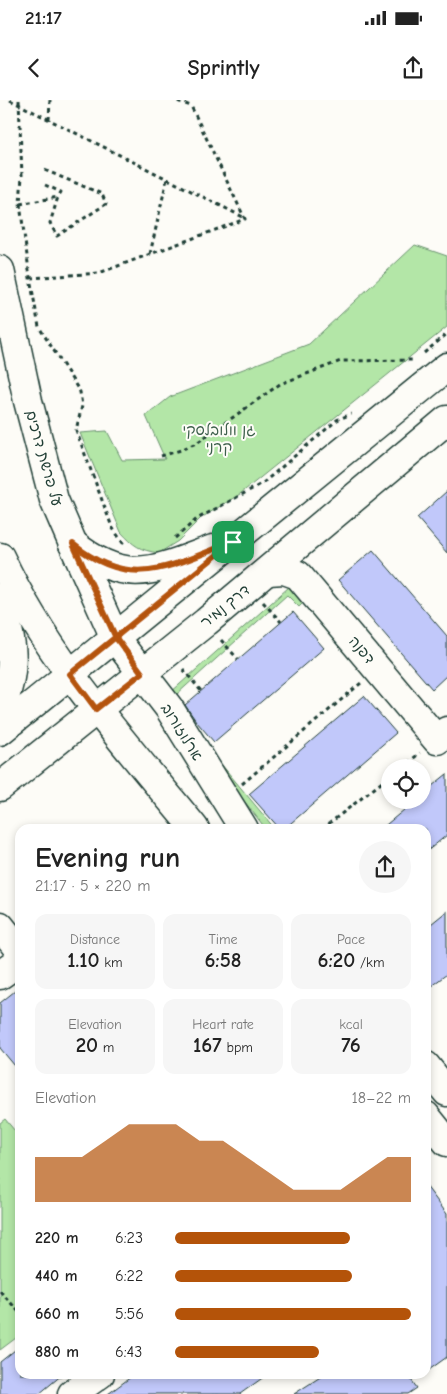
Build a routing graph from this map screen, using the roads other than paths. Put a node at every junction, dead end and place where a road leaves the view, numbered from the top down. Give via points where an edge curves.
1 (0, 270) edge
2 (447, 366) edge
3 (447, 420) edge
4 (233, 542) junction
5 (73, 544) junction
6 (0, 557) edge
7 (268, 571) junction
8 (0, 597) edge
9 (116, 638) junction
10 (142, 673) junction
11 (70, 674) junction
12 (96, 709) junction
13 (0, 711) edge
14 (0, 731) edge
15 (447, 731) edge
16 (0, 787) edge
17 (191, 824) edge
18 (241, 824) edge
19 (0, 926) edge
20 (15, 946) edge
21 (15, 964) edge
22 (0, 975) edge
23 (431, 1072) edge
24 (447, 1092) edge
25 (93, 1379) edge
26 (72, 1394) edge

1 - 5 main road, על פרשת דרכים via 28,401 54,500
2 - 4 main road
3 - 7 main road, דרך נמיר
4 - 5 main road via 160,569 140,571 102,564
4 - 9 main road
5 - 9 main road, על פרשת דרכים
6 - 11 main road via 49,647
7 - 10 main road, דרך נמיר
7 - 15 main road, דפנה via 284,570 298,575 437,740
8 - 13 main road via 14,664
9 - 10 main road, ארלוזורוב
9 - 11 main road
10 - 12 main road, דרך נמיר
10 - 18 main road, ארלוזורוב via 169,708
11 - 12 main road
11 - 14 main road
12 - 16 main road, דרך נמיר
12 - 17 main road
19 - 20 main road
21 - 22 main road
23 - 24 main road
25 - 26 main road

